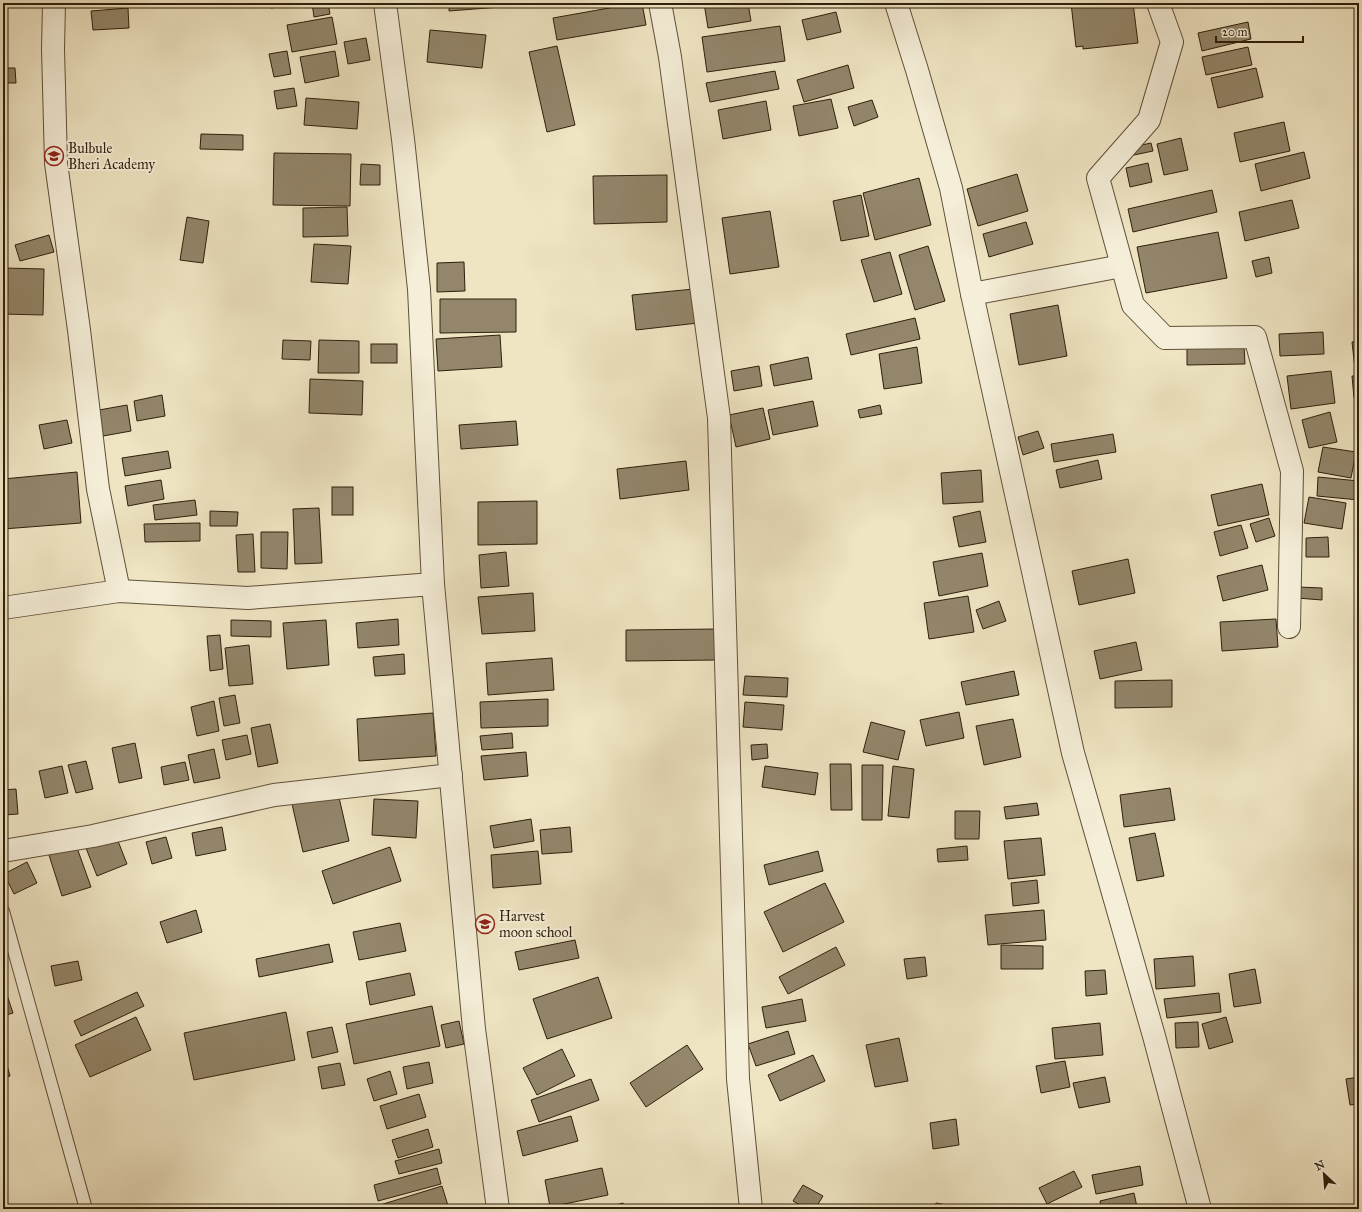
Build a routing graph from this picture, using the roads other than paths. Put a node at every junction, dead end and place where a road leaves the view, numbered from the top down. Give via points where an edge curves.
1 (54, 3) edge
2 (385, 3) edge
3 (660, 3) edge
4 (896, 3) edge
5 (1158, 3) edge
6 (1122, 266) junction
7 (972, 294) junction
8 (433, 584) junction
9 (119, 592) junction
10 (3, 608) edge
11 (1289, 627) dead end
12 (451, 775) junction
13 (3, 851) edge
14 (3, 911) edge
15 (86, 1209) edge
16 (498, 1209) edge
17 (751, 1209) edge
18 (1200, 1209) edge

1 - 9 street via 56,163 98,489
2 - 8 street via 419,288
3 - 17 street via 670,57 720,418 738,1079
4 - 7 street via 952,188
5 - 6 street via 1172,42 1149,120 1098,178
6 - 7 street
6 - 11 street via 1133,305 1165,338 1255,337 1292,471
7 - 18 street via 1073,753 1154,1036
8 - 9 street via 248,598
8 - 12 street
9 - 10 street
12 - 13 street via 274,795 93,836
12 - 16 street via 474,1029
14 - 15 lane

